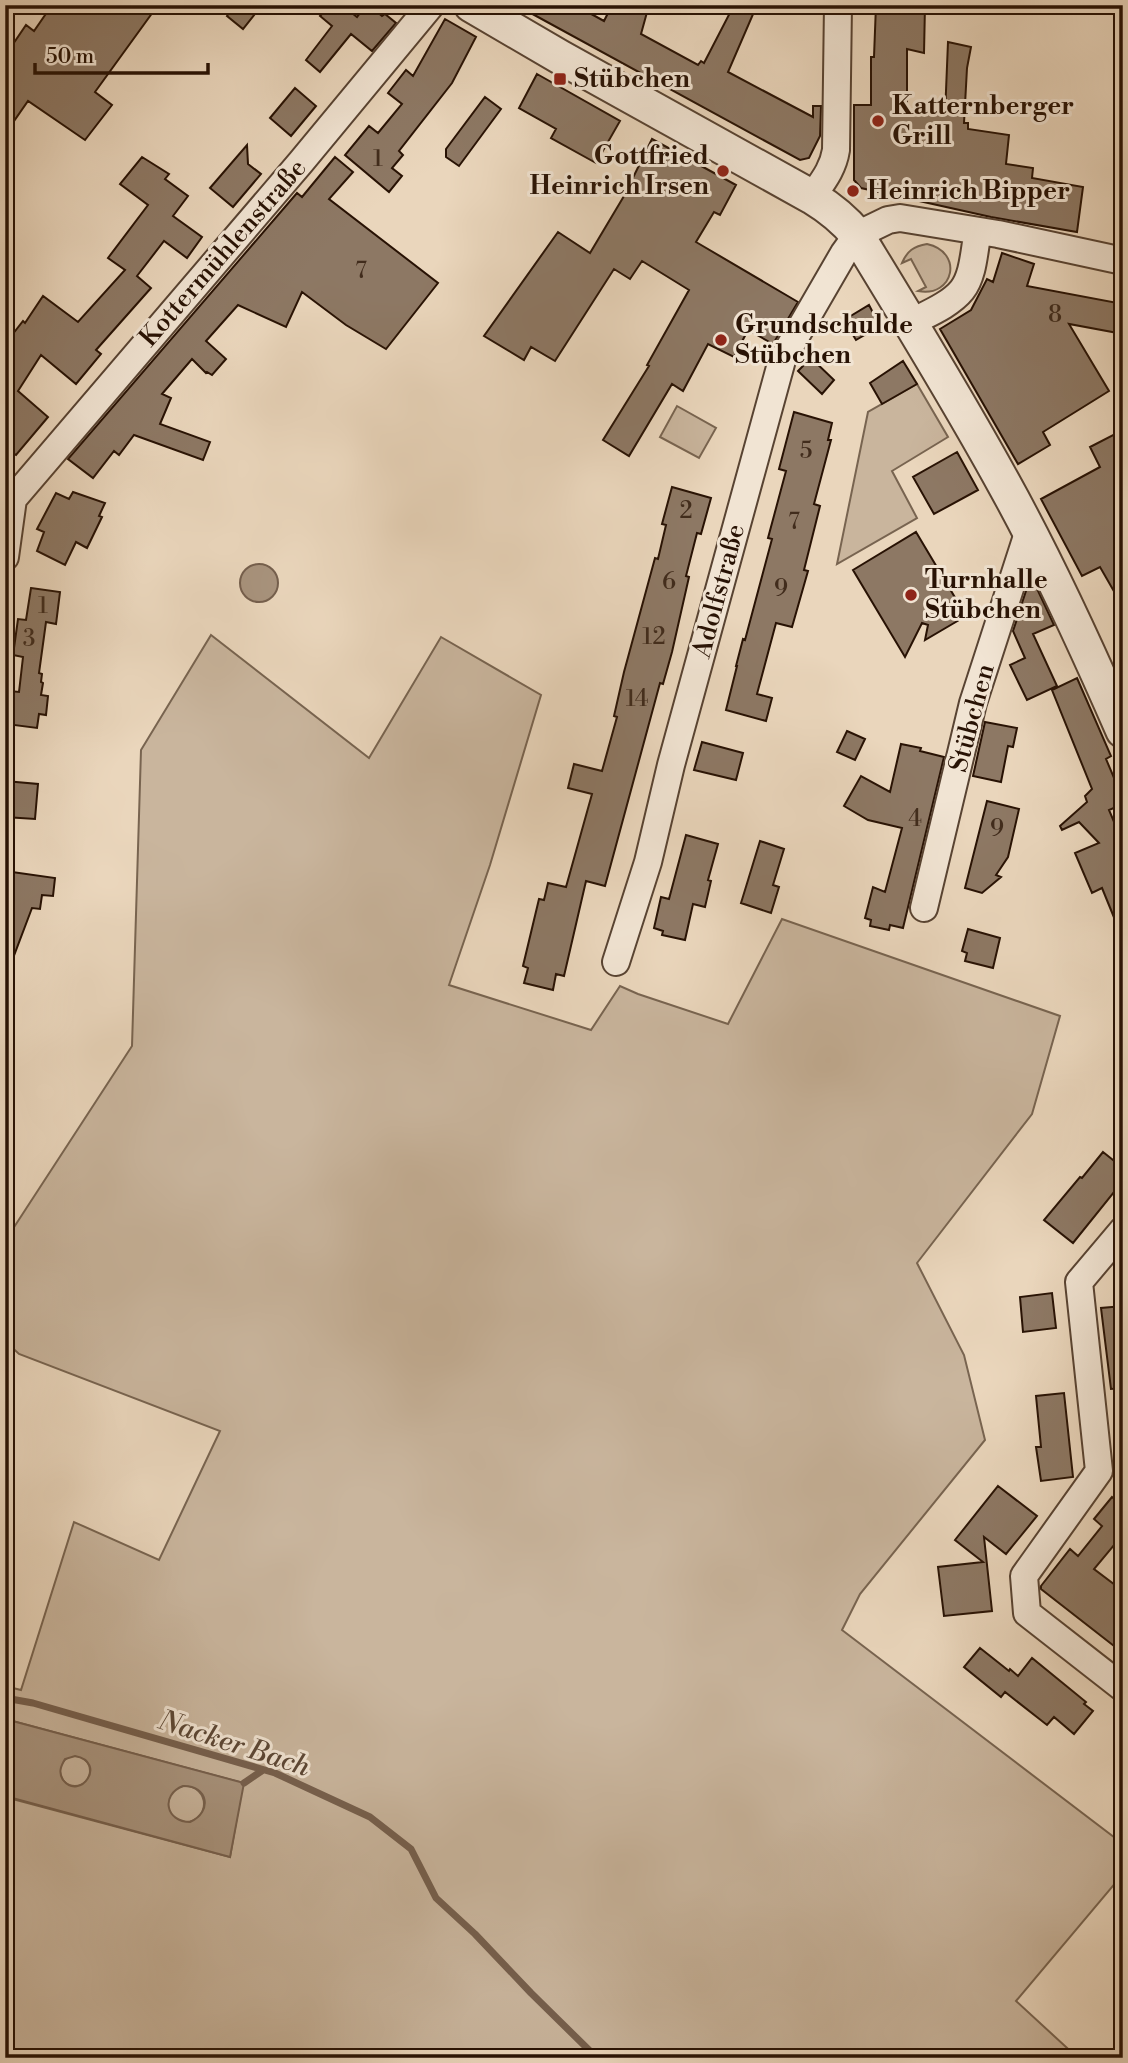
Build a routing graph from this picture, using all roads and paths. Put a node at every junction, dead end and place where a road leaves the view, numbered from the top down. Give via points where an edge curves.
1 (431, 5) edge
2 (471, 5) edge
3 (838, 5) edge
4 (812, 197) junction
5 (978, 230) junction
6 (857, 235) junction
7 (1123, 261) edge
8 (910, 323) junction
9 (1029, 530) junction
10 (5, 557) edge
11 (1123, 731) edge
12 (924, 908) dead end
13 (616, 962) dead end
14 (1123, 1230) edge
15 (1123, 1688) edge

1 - 10 street, Kottermühlenstraße via 13,499
2 - 4 street
3 - 4 street via 836,150 828,175
4 - 6 street
5 - 6 street via 900,218
5 - 7 street
5 - 8 street via 962,290
6 - 8 street
6 - 13 street, Adolfstraße via 782,360 648,862
8 - 9 street
9 - 11 street
9 - 12 street, Stübchen via 974,703
14 - 15 street via 1079,1282 1099,1471 1024,1576 1027,1613

